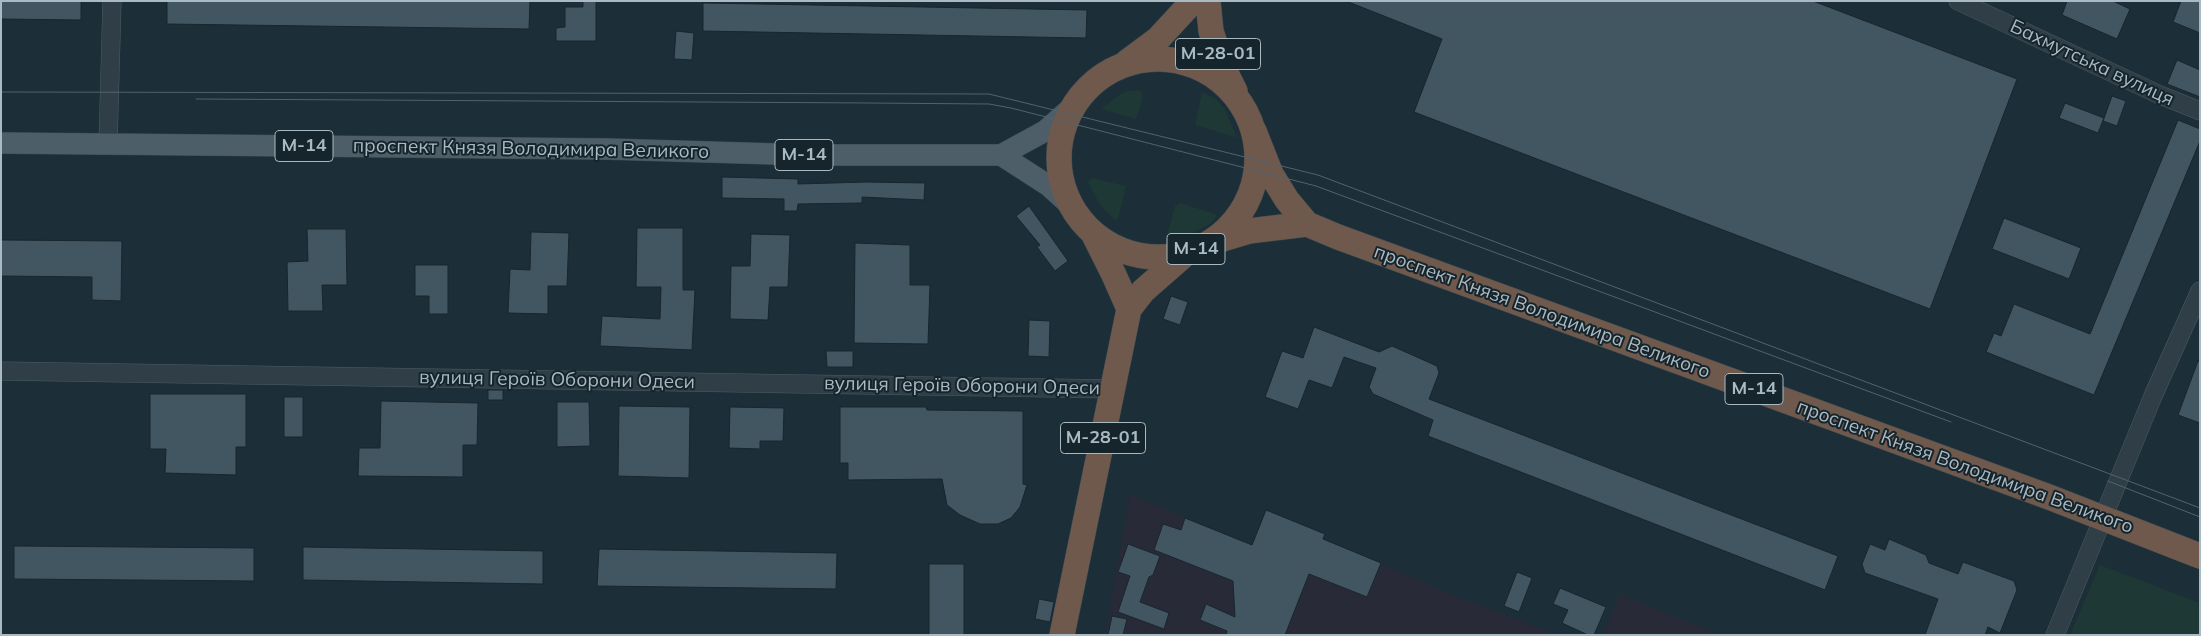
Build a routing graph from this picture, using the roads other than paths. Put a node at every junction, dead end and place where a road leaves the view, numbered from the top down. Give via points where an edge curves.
1 (112, 1) edge
2 (1193, 1) edge
3 (1208, 1) edge
4 (1958, 1) edge
5 (1124, 64) junction
6 (1240, 102) junction
7 (1072, 107) junction
8 (2200, 111) edge
9 (1254, 131) junction
10 (1, 143) edge
11 (108, 145) junction
12 (1001, 154) junction
13 (1071, 206) junction
14 (1307, 224) junction
15 (1093, 233) junction
16 (1212, 242) junction
17 (1184, 255) junction
18 (2200, 291) edge
19 (1129, 309) junction
20 (1, 371) edge
21 (1113, 390) junction
22 (2104, 518) junction
23 (2200, 556) edge
24 (1062, 635) edge
25 (2055, 635) edge

1 - 11 street
2 - 5 highway, М-28-01 via 1158,39
3 - 6 highway, М-28-01 via 1211,31
4 - 8 street, Бахмутська вулиця
5 - 6 highway, М-14 via 1156,58 1189,63 1218,78
5 - 7 highway, М-14 via 1104,74
6 - 9 highway, М-14
7 - 12 main road, проспект Князя Володимира Великого / М-14 via 1045,131
7 - 13 highway, М-14 via 1059,150 1061,179
9 - 14 highway, проспект Князя Володимира Великого / М-14 via 1271,174
9 - 16 highway, М-14 via 1257,170 1250,198 1234,222
10 - 11 main road, проспект Князя Володимира Великого / М-14
11 - 12 main road, проспект Князя Володимира Великого / М-14 via 607,149 810,155
12 - 13 main road, М-14 via 1049,186
13 - 15 highway, М-14
14 - 16 highway, М-14 via 1248,231
14 - 22 highway, проспект Князя Володимира Великого / М-14
15 - 17 highway, М-14 via 1120,250 1152,258
15 - 19 highway
16 - 17 highway, М-14
17 - 19 highway, М-28-01 via 1143,291
18 - 22 street
19 - 21 highway, М-28-01
20 - 21 street, вулиця Героїв Оборони Одеси
21 - 24 highway, М-28-01
22 - 23 highway, проспект Князя Володимира Великого / М-14
22 - 25 street

